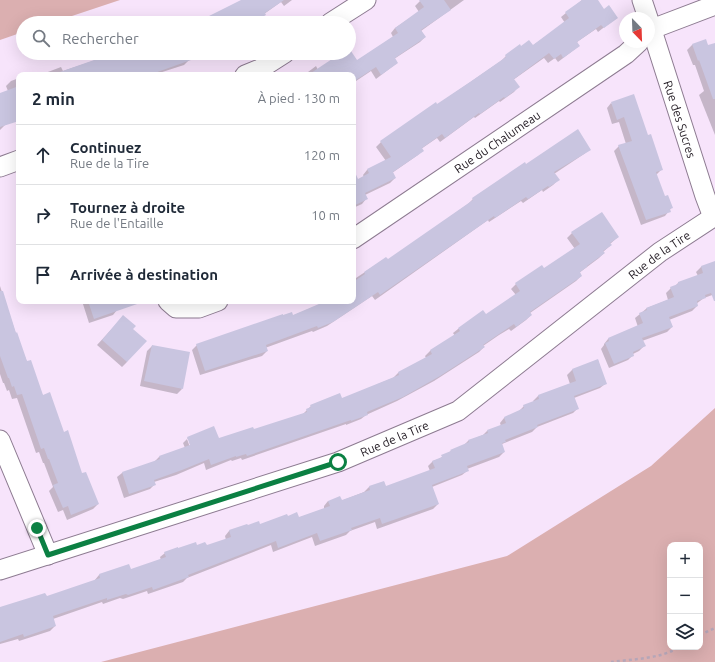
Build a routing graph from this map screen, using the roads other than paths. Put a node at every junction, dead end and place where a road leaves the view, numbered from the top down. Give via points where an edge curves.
1 (366, 0) edge
2 (642, 0) edge
3 (715, 5) edge
4 (644, 12) edge
5 (341, 16) edge
6 (655, 25) edge
7 (631, 48) edge
8 (654, 48) edge
9 (274, 60) edge
10 (252, 72) edge
11 (16, 161) edge
12 (0, 167) edge
13 (714, 217) edge
14 (356, 237) edge
15 (171, 304) edge
16 (210, 304) edge
17 (0, 440) edge
18 (48, 555) junction
19 (0, 570) edge

1 - 5 street
2 - 4 street, Rue des Sucres
3 - 6 street, Rue du Chalumeau
7 - 14 street, Rue du Chalumeau via 626,54
8 - 13 street, Rue des Sucres
9 - 10 street
11 - 12 street
13 - 18 street, Rue de la Tire via 660,252 458,411 338,462
15 - 16 street via 176,308 199,308
17 - 18 street
18 - 19 street, Rue de la Tire

